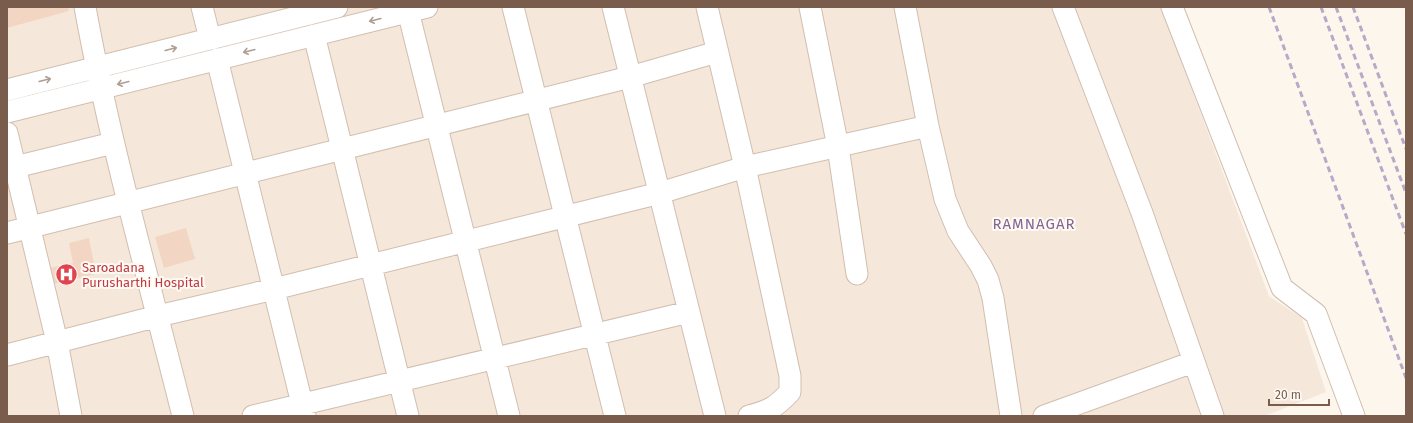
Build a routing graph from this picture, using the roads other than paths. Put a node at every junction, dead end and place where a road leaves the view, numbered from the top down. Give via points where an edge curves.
1 (85, 7) edge
2 (202, 7) edge
3 (337, 7) edge
4 (513, 7) edge
5 (613, 7) edge
6 (707, 7) edge
7 (810, 7) edge
8 (905, 7) edge
9 (1062, 7) edge
10 (1172, 7) edge
11 (414, 9) edge
12 (306, 11) edge
13 (314, 35) junction
14 (210, 39) junction
15 (717, 52) junction
16 (217, 59) junction
17 (96, 68) junction
18 (630, 77) junction
19 (102, 89) junction
20 (7, 90) edge
21 (536, 100) junction
22 (7, 112) edge
23 (436, 125) junction
24 (928, 126) junction
25 (7, 133) edge
26 (113, 143) junction
27 (838, 147) junction
28 (342, 149) junction
29 (745, 167) junction
30 (11, 168) edge
31 (245, 173) junction
32 (660, 193) junction
33 (129, 201) junction
34 (565, 217) junction
35 (30, 227) junction
36 (7, 233) edge
37 (466, 241) junction
38 (371, 265) junction
39 (857, 274) dead end
40 (274, 289) junction
41 (689, 312) junction
42 (158, 316) junction
43 (594, 334) junction
44 (57, 342) junction
45 (7, 355) edge
46 (495, 358) junction
47 (1193, 362) junction
48 (399, 381) junction
49 (304, 410) edge
50 (71, 416) edge
51 (183, 416) edge
52 (253, 416) edge
53 (408, 416) edge
54 (509, 416) edge
55 (615, 416) edge
56 (715, 416) edge
57 (749, 416) edge
58 (1011, 416) edge
59 (1044, 416) edge
60 (1213, 416) edge
61 (1354, 416) edge

1 - 17 street
2 - 14 street
3 - 12 street
4 - 21 street
5 - 18 street
6 - 15 street
7 - 27 street
8 - 24 street
9 - 47 street via 1142,213
10 - 61 street via 1282,288 1316,314
11 -> 13 street
11 - 23 street
12 - 14 street
13 -> 16 street
13 - 28 street
17 -> 14 street
15 - 18 street
15 - 29 street
16 -> 19 street
16 - 31 street
17 - 19 street
20 -> 17 street
18 - 21 street
18 - 32 street
19 - 22 street
19 - 26 street
21 - 23 street
21 - 34 street
23 - 28 street
23 - 37 street
24 - 27 street
24 - 58 street via 946,199 958,232 988,280
25 - 30 street
26 - 30 street
26 - 33 street
27 - 29 street
27 - 39 street
28 - 31 street
28 - 38 street
29 - 32 street
29 - 57 street via 790,376 790,392 779,404 763,413
30 - 35 street
31 - 33 street
31 - 40 street
32 - 34 street
32 - 41 street
33 - 35 street
33 - 42 street
34 - 37 street
34 - 43 street
35 - 36 street
35 - 44 street
37 - 38 street
37 - 46 street
38 - 40 street
38 - 48 street
40 - 42 street
40 - 49 street
41 - 43 street
41 - 56 street
42 - 44 street
42 - 51 street
43 - 46 street
43 - 55 street
44 - 45 street
44 - 50 street
46 - 48 street
46 - 54 street
47 - 59 street
47 - 60 street
48 - 49 street
48 - 53 street
49 - 52 street

